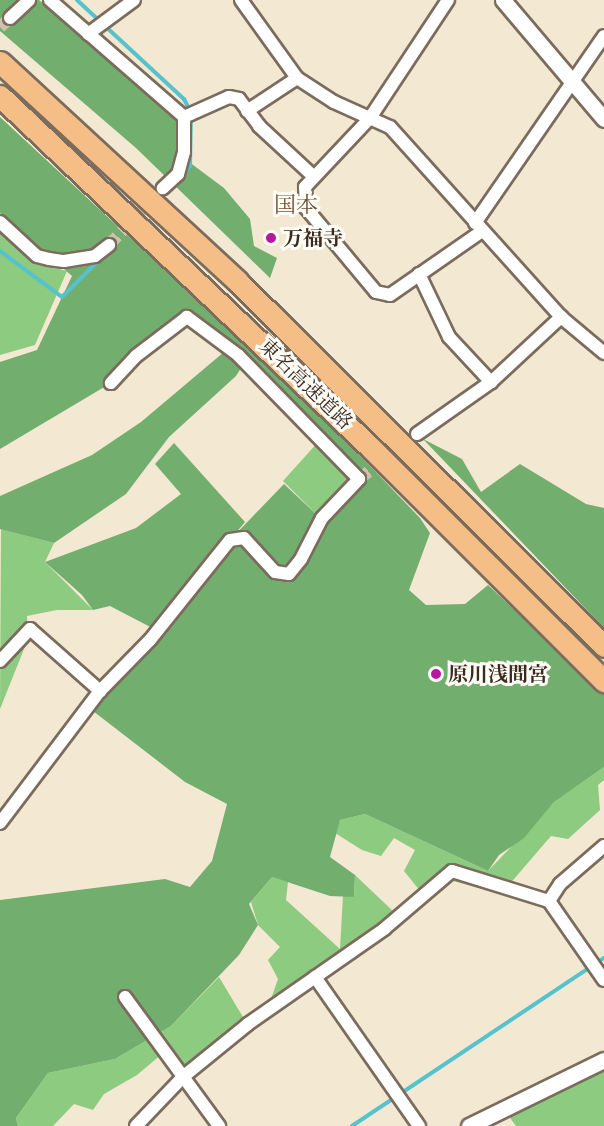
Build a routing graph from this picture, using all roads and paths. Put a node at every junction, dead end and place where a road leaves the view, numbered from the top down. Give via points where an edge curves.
1 (29, 0) edge
2 (50, 0) edge
3 (134, 0) edge
4 (241, 0) edge
5 (448, 0) edge
6 (503, 0) edge
7 (10, 18) tunnel mouth
8 (88, 34) junction
9 (604, 36) edge
10 (0, 62) edge
11 (297, 78) junction
12 (572, 81) junction
13 (0, 96) edge
14 (247, 111) junction
15 (184, 117) junction
16 (370, 118) junction
17 (604, 118) edge
18 (314, 177) junction
19 (163, 188) tunnel mouth
20 (0, 222) edge
21 (478, 227) junction
22 (109, 245) tunnel mouth
23 (419, 274) junction
24 (561, 317) junction
25 (604, 353) edge
26 (111, 382) dead end
27 (491, 382) junction
28 (417, 434) tunnel mouth
29 (604, 646) edge
30 (0, 660) edge
31 (604, 681) edge
32 (100, 691) junction
33 (0, 823) edge
34 (604, 846) edge
35 (549, 901) junction
36 (315, 977) junction
37 (604, 980) edge
38 (125, 997) dead end
39 (604, 1060) edge
40 (184, 1076) junction
41 (136, 1126) edge
42 (219, 1126) edge
43 (419, 1126) edge
44 (469, 1126) edge

1 - 7 street
2 - 8 street
3 - 8 street
4 - 11 street
5 - 16 street
6 - 12 street
8 - 15 street
9 - 12 street
10 - 29 highway, 東名高速道路 via 246,291
11 - 14 street
11 - 16 street via 334,102
12 - 17 street
12 - 21 street
13 - 31 highway, 東名高速道路 via 354,431
14 - 15 street via 239,99 229,97
14 - 18 street
15 - 19 street via 184,152 178,174
16 - 18 street
16 - 21 street via 390,127
18 - 23 street via 304,187 306,208 376,292 390,294
20 - 22 street via 37,256 49,259 95,256
21 - 23 street
21 - 24 street
23 - 27 street via 449,337
24 - 25 street
24 - 27 street
26 - 32 street via 136,356 187,317 238,355 359,479 322,518 289,574 275,572 244,538 230,540 150,640
27 - 28 street
30 - 32 street via 30,629
32 - 33 street
34 - 35 street via 560,884
35 - 36 street via 452,871 384,929
35 - 37 street
36 - 40 street
36 - 43 street
38 - 40 street
39 - 44 street
40 - 41 street
40 - 42 street

